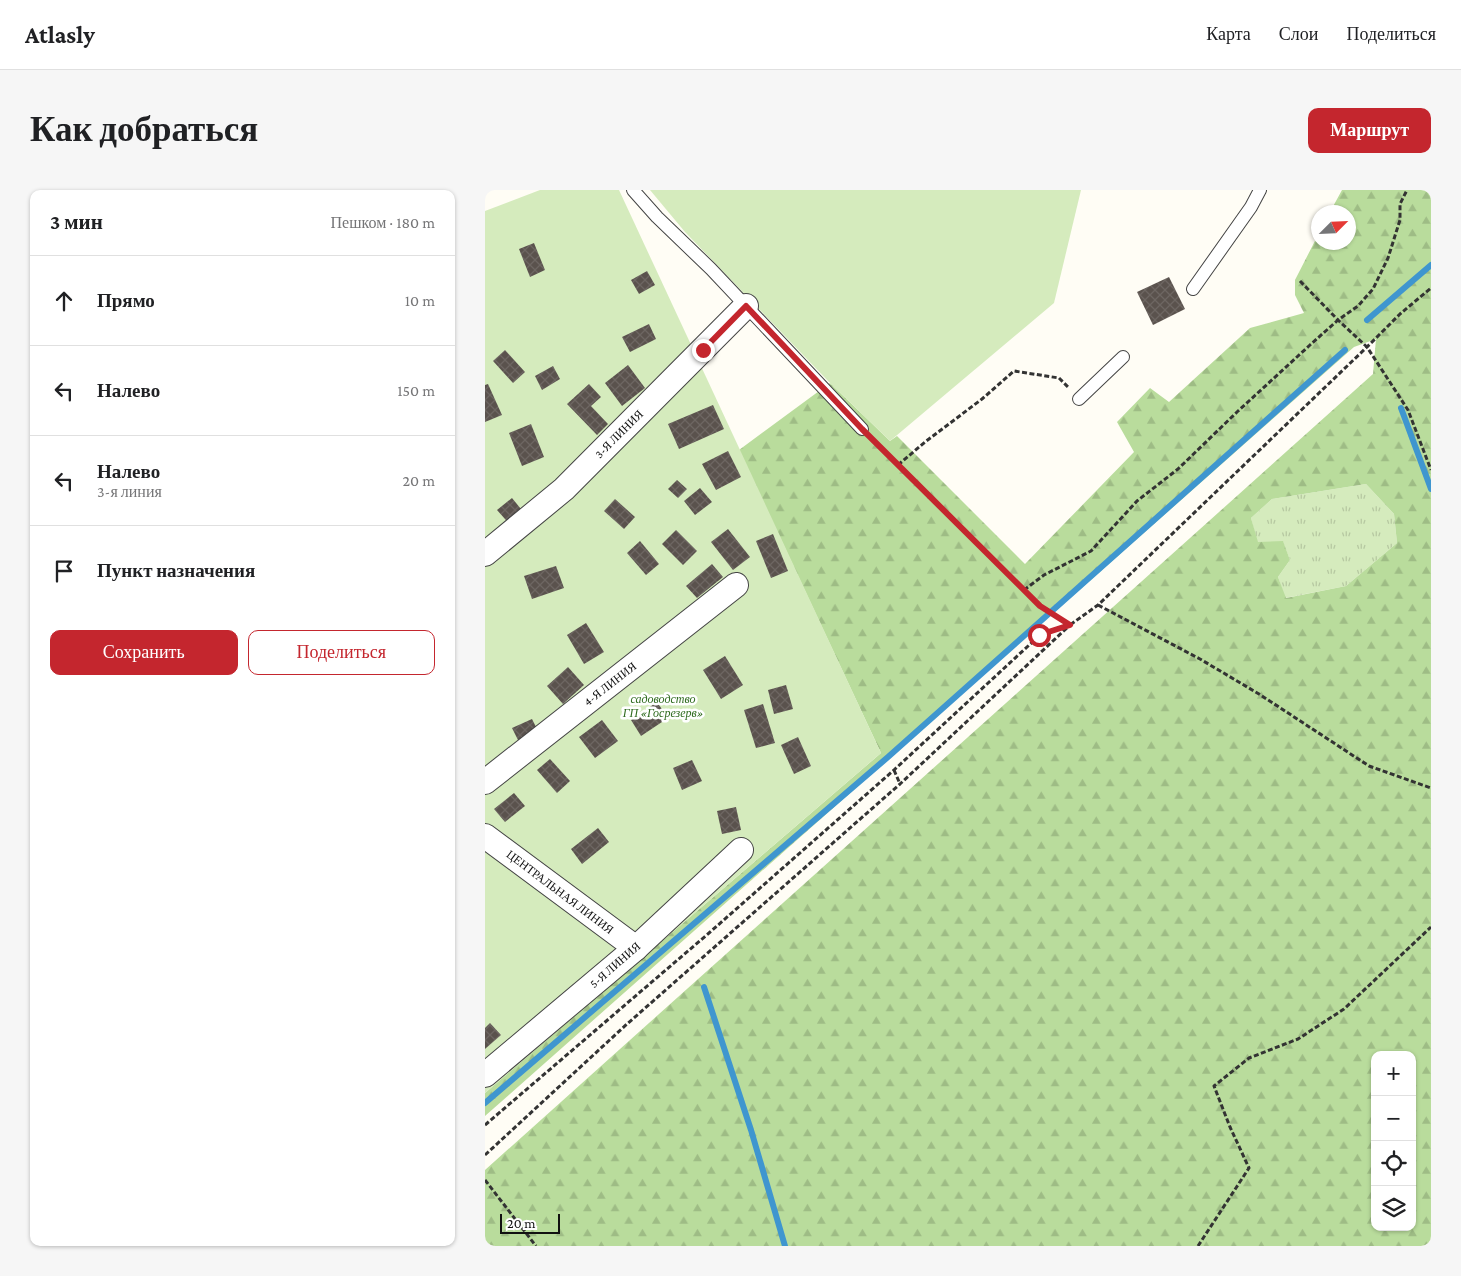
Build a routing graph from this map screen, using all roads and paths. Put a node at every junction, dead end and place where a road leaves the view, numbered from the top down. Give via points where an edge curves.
1 (633, 190) edge
2 (1260, 190) edge
3 (1407, 190) edge
4 (1300, 281) dead end
5 (1431, 288) edge
6 (1193, 289) dead end
7 (746, 306) junction
8 (1338, 320) junction
9 (1367, 347) junction
10 (1123, 357) dead end
11 (1079, 399) joint
12 (862, 429) joint
13 (898, 466) junction
14 (1431, 470) edge
15 (485, 554) edge
16 (736, 585) dead end
17 (1023, 590) junction
18 (1098, 605) junction
19 (1070, 625) junction
20 (894, 770) junction
21 (485, 782) edge
22 (900, 784) junction
23 (1431, 788) edge
24 (485, 836) edge
25 (741, 850) dead end
26 (1431, 927) edge
27 (636, 948) junction
28 (485, 1075) edge
29 (485, 1125) edge
30 (485, 1155) edge
31 (485, 1180) edge
32 (536, 1246) edge
33 (1198, 1246) edge

1 - 7 lane
2 - 6 lane
3 - 8 path via 1400,204 1400,220 1388,258 1373,289 1358,306
4 - 8 path
5 - 9 path
7 - 12 lane
7 - 15 street, 3-Я ЛИНИЯ via 564,488
8 - 9 path
8 - 17 path via 1178,469 1137,501 1091,551 1043,574
9 - 14 path via 1408,410
9 - 18 path
10 - 11 lane
11 - 13 path via 1059,378 1013,371
12 - 13 path
13 - 17 path
16 - 21 street, 4-Я ЛИНИЯ
17 - 19 path via 1049,613
18 - 19 path
18 - 23 path via 1259,694 1369,766
19 - 20 path via 1039,635
19 - 22 path
20 - 22 path
20 - 29 path
22 - 30 path via 627,1024
24 - 27 street, ЦЕНТРАЛЬНАЯ ЛИНИЯ
25 - 27 street, 5-Я ЛИНИЯ
26 - 33 path via 1345,1009 1298,1039 1249,1058 1214,1086 1249,1168
27 - 28 street, 5-Я ЛИНИЯ
31 - 32 path

